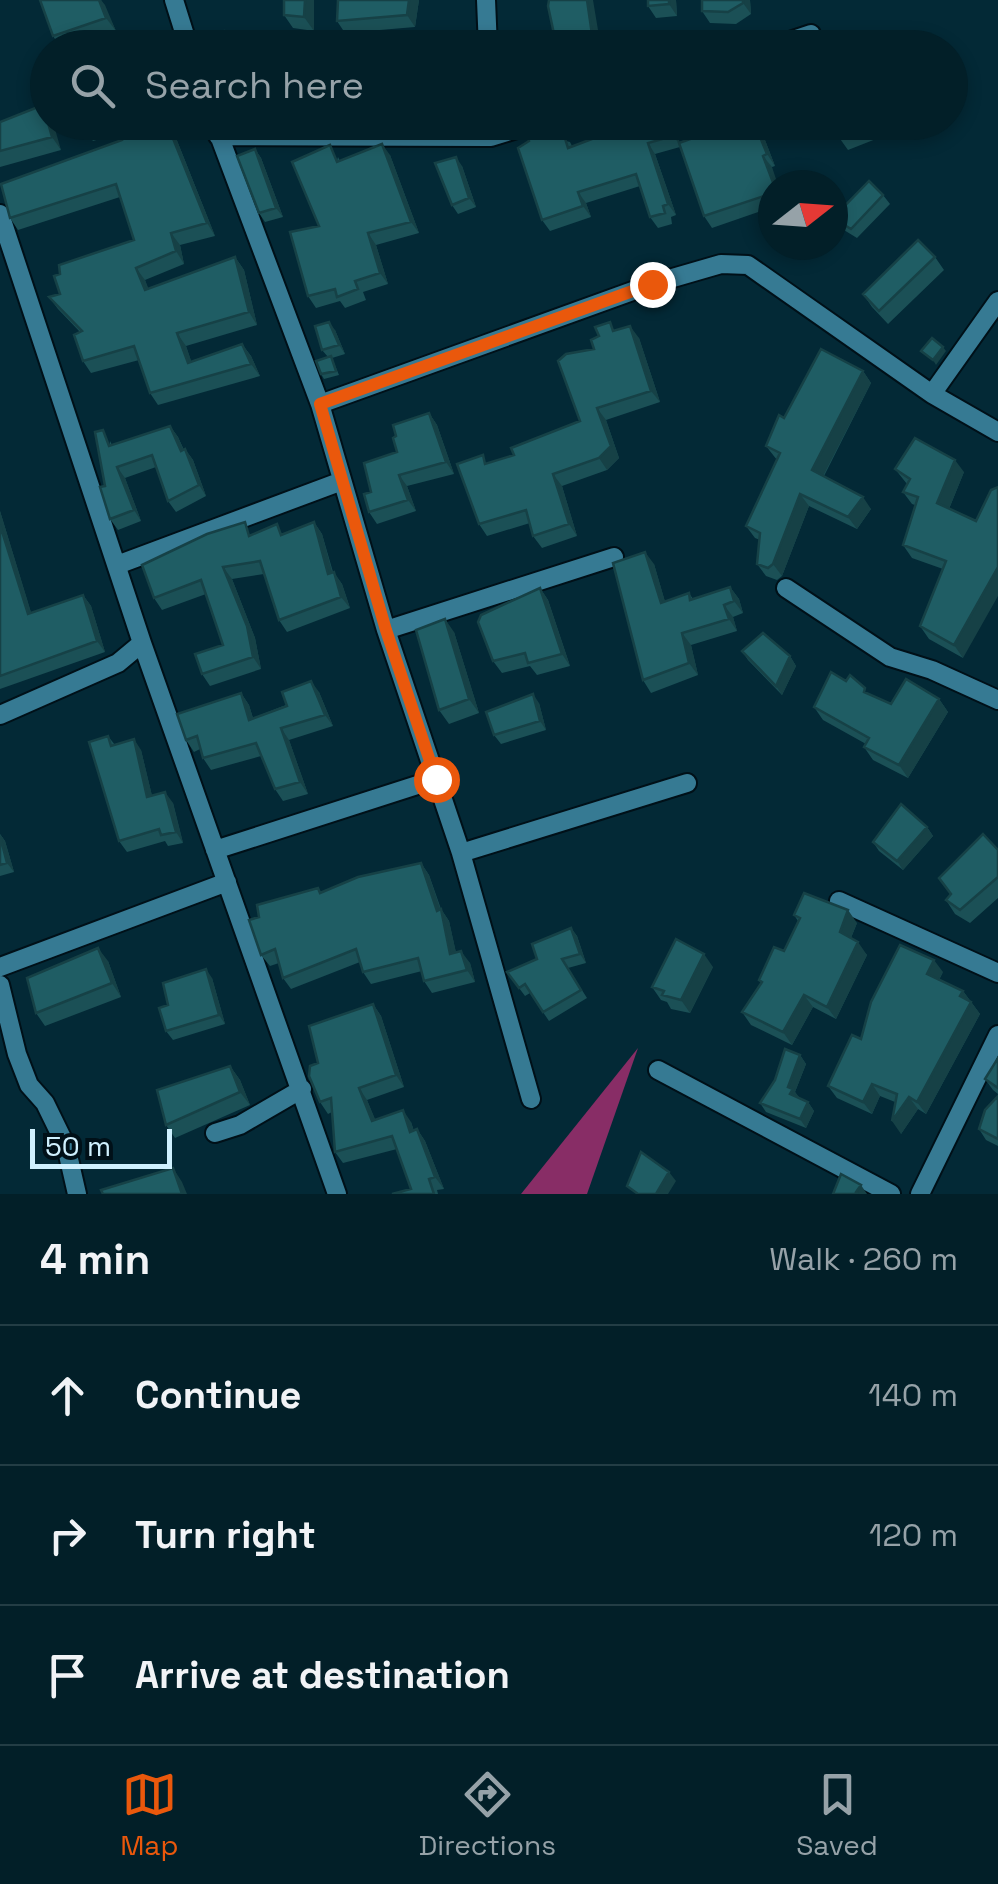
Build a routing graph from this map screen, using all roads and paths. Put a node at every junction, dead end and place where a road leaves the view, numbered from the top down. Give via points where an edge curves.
1 (174, 0) edge
2 (486, 0) edge
3 (184, 30) edge
4 (487, 30) edge
5 (220, 140) edge
6 (0, 214) edge
7 (998, 301) edge
8 (932, 394) junction
9 (320, 404) junction
10 (998, 432) edge
11 (342, 481) junction
12 (614, 558) edge
13 (117, 565) junction
14 (786, 588) dead end
15 (386, 630) junction
16 (142, 643) junction
17 (998, 700) edge
18 (0, 715) edge
19 (436, 779) junction
20 (687, 783) dead end
21 (215, 850) junction
22 (461, 853) junction
23 (226, 882) junction
24 (838, 901) edge
25 (0, 967) edge
26 (998, 973) edge
27 (0, 985) edge
28 (998, 1035) edge
29 (658, 1070) dead end
30 (302, 1088) junction
31 (530, 1099) dead end
32 (215, 1133) dead end
33 (77, 1194) edge
34 (337, 1194) edge
35 (891, 1194) edge
36 (920, 1194) edge

1 - 3 street
2 - 4 street
5 - 9 street
6 - 13 street
7 - 8 street
8 - 9 street via 748,265 721,264
8 - 10 street
9 - 11 street
11 - 13 street
11 - 15 street
12 - 15 street
13 - 16 street
14 - 17 street via 881,653
15 - 19 street
16 - 18 street via 118,664
16 - 21 street
19 - 21 street
19 - 22 street
20 - 22 street
21 - 23 street
22 - 31 street
23 - 25 street
23 - 30 street
24 - 26 street
27 - 33 street via 16,1054 66,1146
28 - 36 street
29 - 35 street
30 - 32 street
30 - 34 street

